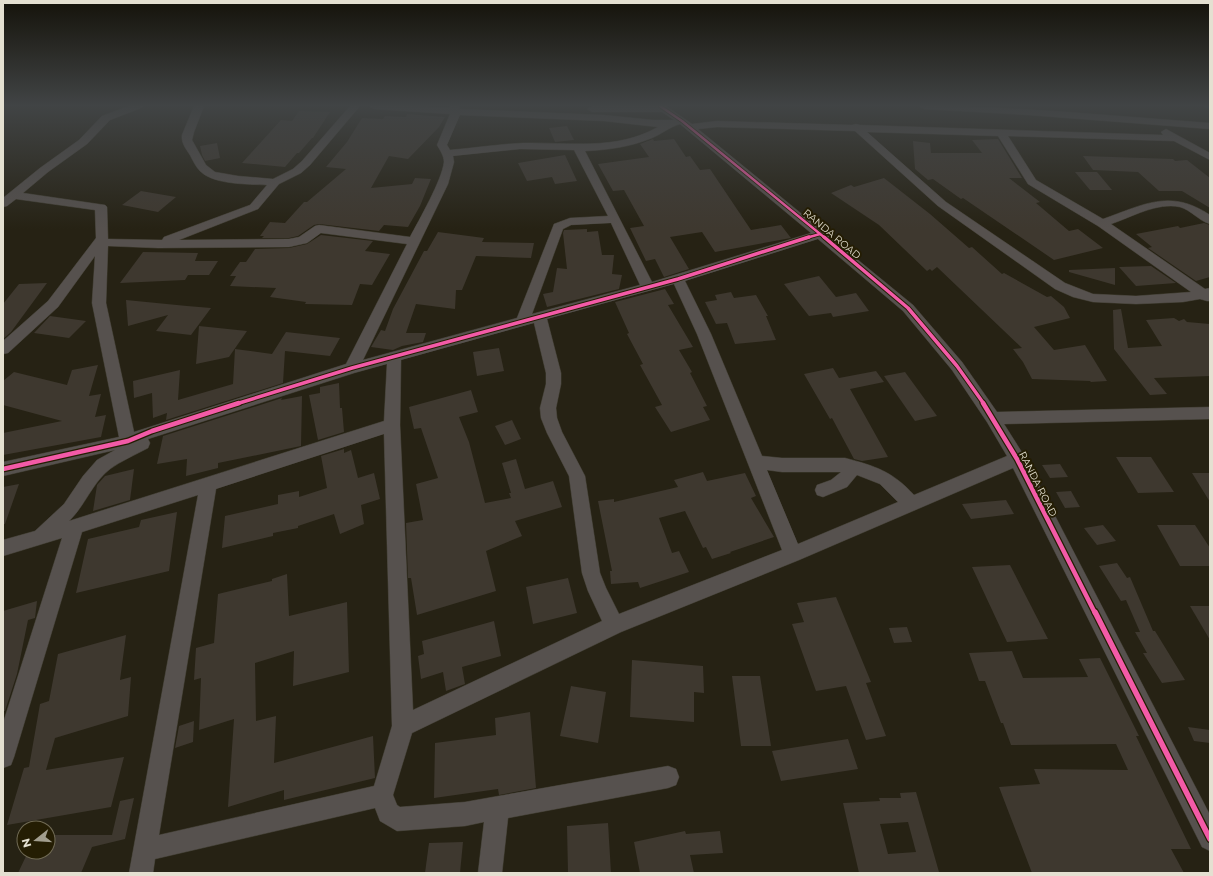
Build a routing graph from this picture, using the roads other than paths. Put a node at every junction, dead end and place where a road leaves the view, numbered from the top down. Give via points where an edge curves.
1 (76, 147) edge
2 (190, 147) edge
3 (320, 147) edge
4 (443, 147) edge
5 (514, 147) edge
6 (547, 147) edge
7 (610, 147) edge
8 (709, 147) edge
9 (878, 147) edge
10 (1010, 147) edge
11 (1191, 147) edge
12 (578, 148) junction
13 (447, 154) junction
14 (1210, 157) edge
15 (275, 182) junction
16 (14, 194) junction
17 (3, 204) edge
18 (615, 218) junction
19 (1210, 220) edge
20 (1102, 223) junction
21 (820, 234) junction
22 (102, 240) junction
23 (414, 241) junction
24 (158, 244) junction
25 (678, 279) junction
26 (648, 287) junction
27 (1208, 295) edge
28 (540, 317) junction
29 (522, 322) junction
30 (3, 350) edge
31 (394, 358) junction
32 (352, 368) junction
33 (1210, 413) edge
34 (993, 418) junction
35 (392, 425) junction
36 (152, 431) junction
37 (128, 441) junction
38 (1017, 459) junction
39 (756, 462) junction
40 (853, 467) junction
41 (3, 469) edge
42 (208, 484) junction
43 (823, 490) dead end
44 (911, 504) junction
45 (76, 527) junction
46 (40, 537) junction
47 (3, 548) edge
48 (793, 554) junction
49 (614, 625) junction
50 (403, 726) junction
51 (3, 757) edge
52 (668, 777) dead end
53 (382, 795) junction
54 (497, 808) junction
55 (1210, 838) edge
56 (145, 850) junction
57 (141, 873) edge
58 (490, 873) edge

1 - 16 street
2 - 15 street via 204,169 212,175
3 - 15 street via 297,171
4 - 13 street
5 - 13 street
6 - 12 street
7 - 12 street
8 - 21 street, RANDA ROAD
9 - 27 street via 942,204 1060,286 1092,298 1161,300
10 - 20 street via 1032,182
11 - 14 street
12 - 18 street
13 - 23 street via 449,162 442,184
15 - 24 street via 254,207
16 - 17 street
16 - 22 street via 101,207
18 - 26 street
18 - 29 street via 570,222 558,227
19 - 20 street via 1180,204 1169,204 1148,207
20 - 27 street
21 - 25 street
21 - 34 street, RANDA ROAD via 908,308 957,366
22 - 24 street
22 - 30 street via 53,304
22 - 37 street via 99,303
23 - 24 street via 319,229 303,240 289,243
23 - 32 street
25 - 26 street
25 - 39 street via 704,334
26 - 28 street
28 - 29 street
28 - 49 street via 555,378 548,405 548,417 577,476 591,573
29 - 31 street
31 - 32 street
31 - 35 street
32 - 36 street
33 - 34 street
34 - 38 street, RANDA ROAD
35 - 42 street
35 - 50 street
36 - 37 street
36 - 46 street via 142,443 103,465 70,509
37 - 41 street
38 - 44 street
38 - 55 street, RANDA ROAD
39 - 40 street
39 - 48 street
40 - 43 street via 849,477 838,485
40 - 44 street via 891,483
42 - 45 street
42 - 56 street
44 - 48 street
45 - 46 street
45 - 51 street
46 - 47 street
48 - 49 street
49 - 50 street
50 - 53 street
52 - 54 street
53 - 54 street via 388,813 397,819 465,814
53 - 56 street
54 - 58 street
56 - 57 street

